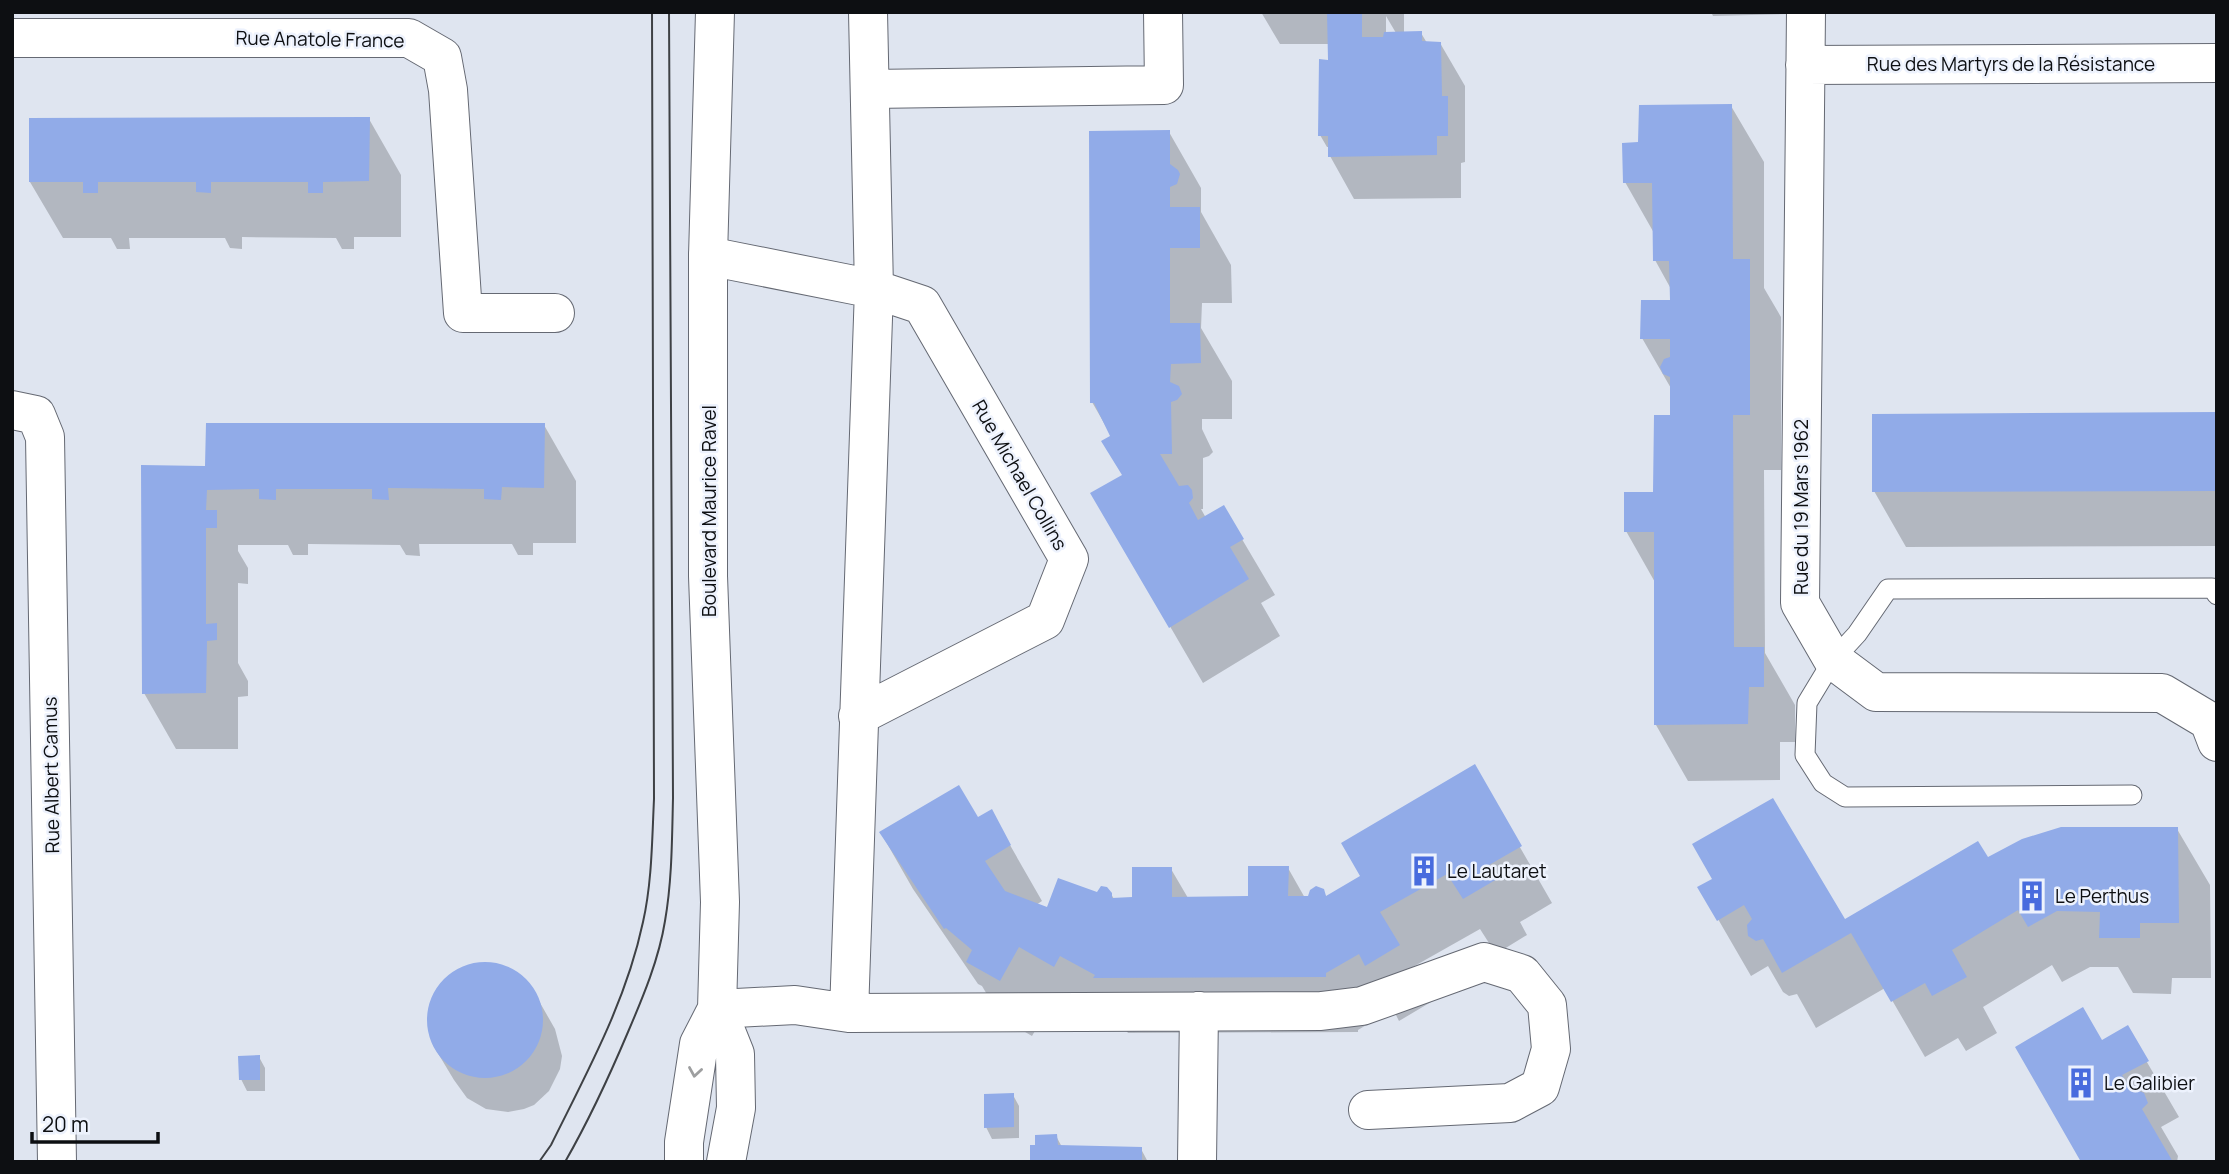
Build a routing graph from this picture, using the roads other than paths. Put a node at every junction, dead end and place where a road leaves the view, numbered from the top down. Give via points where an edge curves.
1 (715, 12) edge
2 (869, 12) edge
3 (1163, 12) edge
4 (1806, 12) edge
5 (12, 38) edge
6 (2217, 63) edge
7 (1805, 65) junction
8 (870, 89) junction
9 (708, 256) junction
10 (874, 289) junction
11 (555, 313) dead end
12 (12, 410) edge
13 (2217, 595) edge
14 (1833, 660) junction
15 (858, 716) junction
16 (2214, 720) edge
17 (2132, 795) dead end
18 (717, 1009) junction
19 (1199, 1011) junction
20 (849, 1013) junction
21 (1368, 1110) dead end
22 (57, 1162) edge
23 (684, 1162) edge
24 (726, 1162) edge
25 (1197, 1162) edge

1 - 9 street, Boulevard Maurice Ravel
2 - 8 street
3 - 8 street via 1164,85
4 - 7 street, Rue du 19 Mars 1962
5 - 11 street, Rue Anatole France via 409,38 442,57 449,90 463,313
6 - 7 street, Rue des Martyrs de la Résistance
7 - 14 street, Rue du 19 Mars 1962 via 1800,603
8 - 10 street
9 - 10 street, Rue Michael Collins
9 - 18 street, Boulevard Maurice Ravel via 708,576 720,902
10 - 15 street
10 - 15 street, Rue Michael Collins via 922,305 1069,559 1045,620
12 - 22 street, Rue Albert Camus via 36,415 45,437
13 - 14 lane via 2212,588 1888,589
14 - 16 street, Rue du 19 Mars 1962 via 1876,692 2162,693
14 - 17 lane via 1808,703 1805,755 1823,783 1845,797
15 - 20 street
18 - 20 street via 795,1004
18 -> 23 street, Boulevard Maurice Ravel via 699,1044
18 - 24 street, Boulevard Maurice Ravel via 735,1054 736,1108
19 - 20 street
19 - 21 street via 1321,1011 1362,1006 1484,962 1522,975 1547,1005 1552,1049 1539,1087 1510,1103
19 - 25 street

